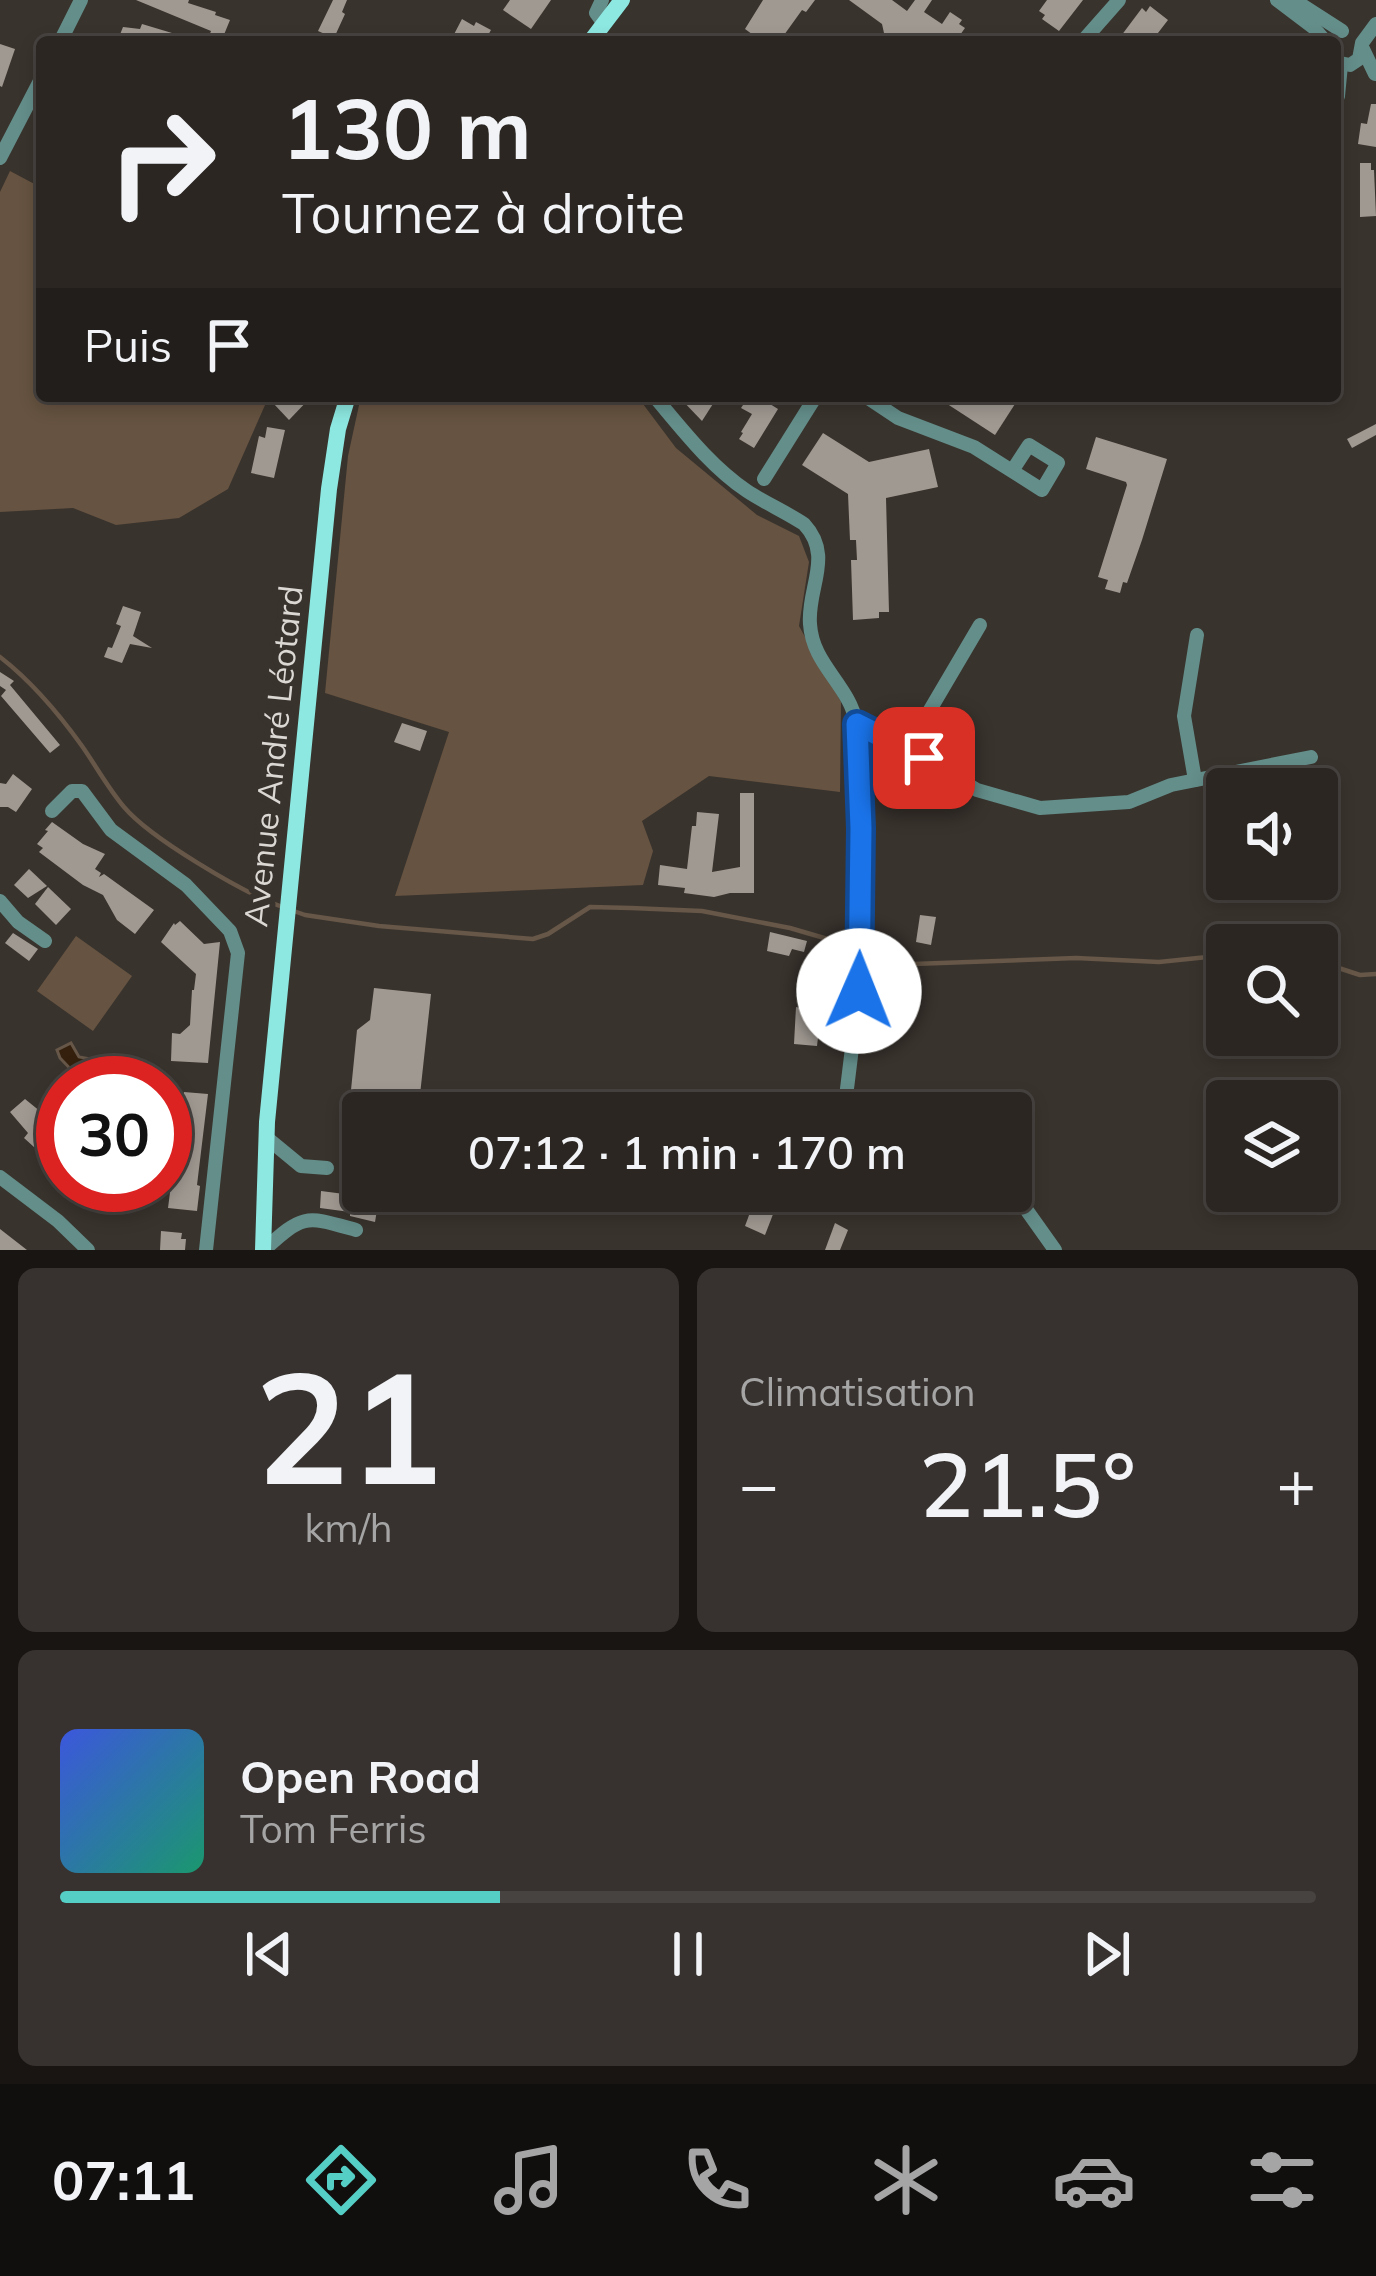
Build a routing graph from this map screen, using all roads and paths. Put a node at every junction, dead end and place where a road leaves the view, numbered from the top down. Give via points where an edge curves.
1 (81, 0) edge
2 (602, 0) edge
3 (622, 0) edge
4 (1119, 0) edge
5 (1277, 0) edge
6 (1294, 0) edge
7 (1376, 22) edge
8 (604, 24) junction
9 (63, 36) edge
10 (595, 36) edge
11 (1087, 36) edge
12 (1334, 36) edge
13 (1335, 36) edge
14 (1339, 36) edge
15 (1341, 36) edge
16 (1363, 46) junction
17 (1342, 64) edge
18 (1376, 74) edge
19 (36, 89) edge
20 (0, 158) edge
21 (346, 402) edge
22 (659, 402) edge
23 (812, 402) edge
24 (874, 402) edge
25 (1012, 471) dead end
26 (764, 479) dead end
27 (980, 626) dead end
28 (1197, 635) dead end
29 (857, 724) junction
30 (907, 749) junction
31 (1311, 757) dead end
32 (1195, 780) junction
33 (52, 811) dead end
34 (0, 901) edge
35 (45, 941) dead end
36 (847, 1092) edge
37 (267, 1130) junction
38 (327, 1168) dead end
39 (0, 1177) edge
40 (1028, 1212) edge
41 (356, 1230) dead end
42 (88, 1250) edge
43 (206, 1250) edge
44 (252, 1250) edge
45 (263, 1250) edge
46 (1055, 1250) edge

1 - 9 street
2 - 8 street via 596,13
3 - 8 main road
4 - 11 street
5 - 12 street
6 - 13 street
7 - 14 street
7 - 16 street
8 - 10 main road
15 - 16 street via 1356,34
16 - 17 street via 1359,59
16 - 18 street
17 - 18 street
19 - 20 street
21 - 37 main road, Avenue André Léotard via 329,489
22 - 29 street via 726,474 811,531 820,560 813,643
23 - 26 street
24 - 25 street
27 - 30 street
28 - 32 street via 1184,716
29 - 30 street
29 - 36 street via 859,991
30 - 32 street via 977,790 1040,808 1129,802
31 - 32 street
33 - 43 street via 82,791 112,830 186,885 235,940
34 - 35 street
37 - 38 street via 302,1166
37 - 44 main road, Avenue André Léotard
37 - 45 main road, Avenue André Léotard
39 - 42 street
40 - 46 street
41 - 45 street via 304,1220

